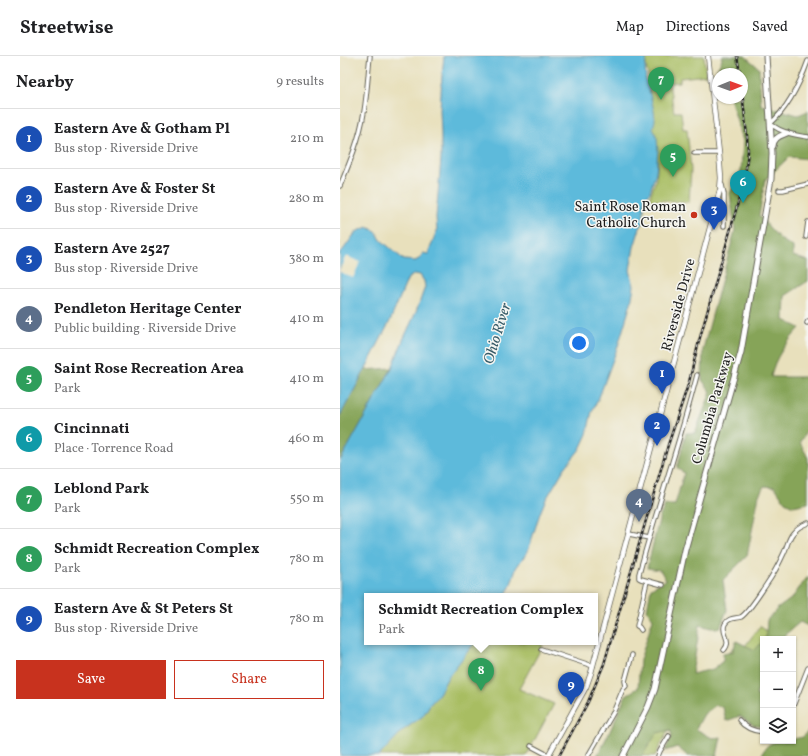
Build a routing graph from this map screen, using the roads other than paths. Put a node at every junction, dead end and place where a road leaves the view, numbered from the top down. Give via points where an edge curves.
1 (370, 56) edge
2 (708, 56) edge
3 (766, 56) edge
4 (808, 61) edge
5 (770, 124) junction
6 (787, 133) junction
7 (808, 137) edge
8 (694, 153) dead end
9 (772, 153) junction
10 (719, 154) junction
11 (721, 184) junction
12 (808, 184) edge
13 (340, 186) edge
14 (779, 190) dead end
15 (808, 222) edge
16 (724, 226) dead end
17 (806, 237) dead end
18 (696, 375) dead end
19 (808, 524) edge
20 (629, 534) junction
21 (649, 538) junction
22 (646, 581) junction
23 (662, 585) dead end
24 (641, 630) dead end
25 (541, 649) dead end
26 (724, 650) dead end
27 (632, 655) dead end
28 (593, 666) junction
29 (808, 668) edge
30 (796, 698) edge
31 (739, 720) dead end
32 (760, 732) edge
33 (669, 736) dead end
34 (531, 746) dead end
35 (548, 756) edge
36 (588, 756) edge
37 (623, 756) edge
38 (658, 756) edge

1 - 13 street via 364,113 353,154
2 - 10 main road, Riverside Drive
3 - 5 highway, Columbia Parkway
4 - 5 street via 786,106
5 - 6 street
5 - 9 highway, Columbia Parkway
6 - 7 street
6 - 9 highway via 775,139
8 - 10 street
9 - 37 highway, Columbia Parkway via 771,179 739,363 685,550 655,689
10 - 11 main road, Riverside Drive
11 - 16 street via 724,194
11 - 20 main road, Riverside Drive
12 - 14 street
15 - 17 street
18 - 21 street
19 - 26 street via 792,533 777,568 744,614 725,623 728,642
20 - 21 street
20 - 28 main road, Riverside Drive
21 - 22 street via 639,576
22 - 23 street
22 - 24 street via 637,626
25 - 28 street
27 - 36 street via 626,686
28 - 35 main road, Riverside Drive via 586,687
29 - 30 street
31 - 32 street via 747,728
33 - 38 street
34 - 35 street

